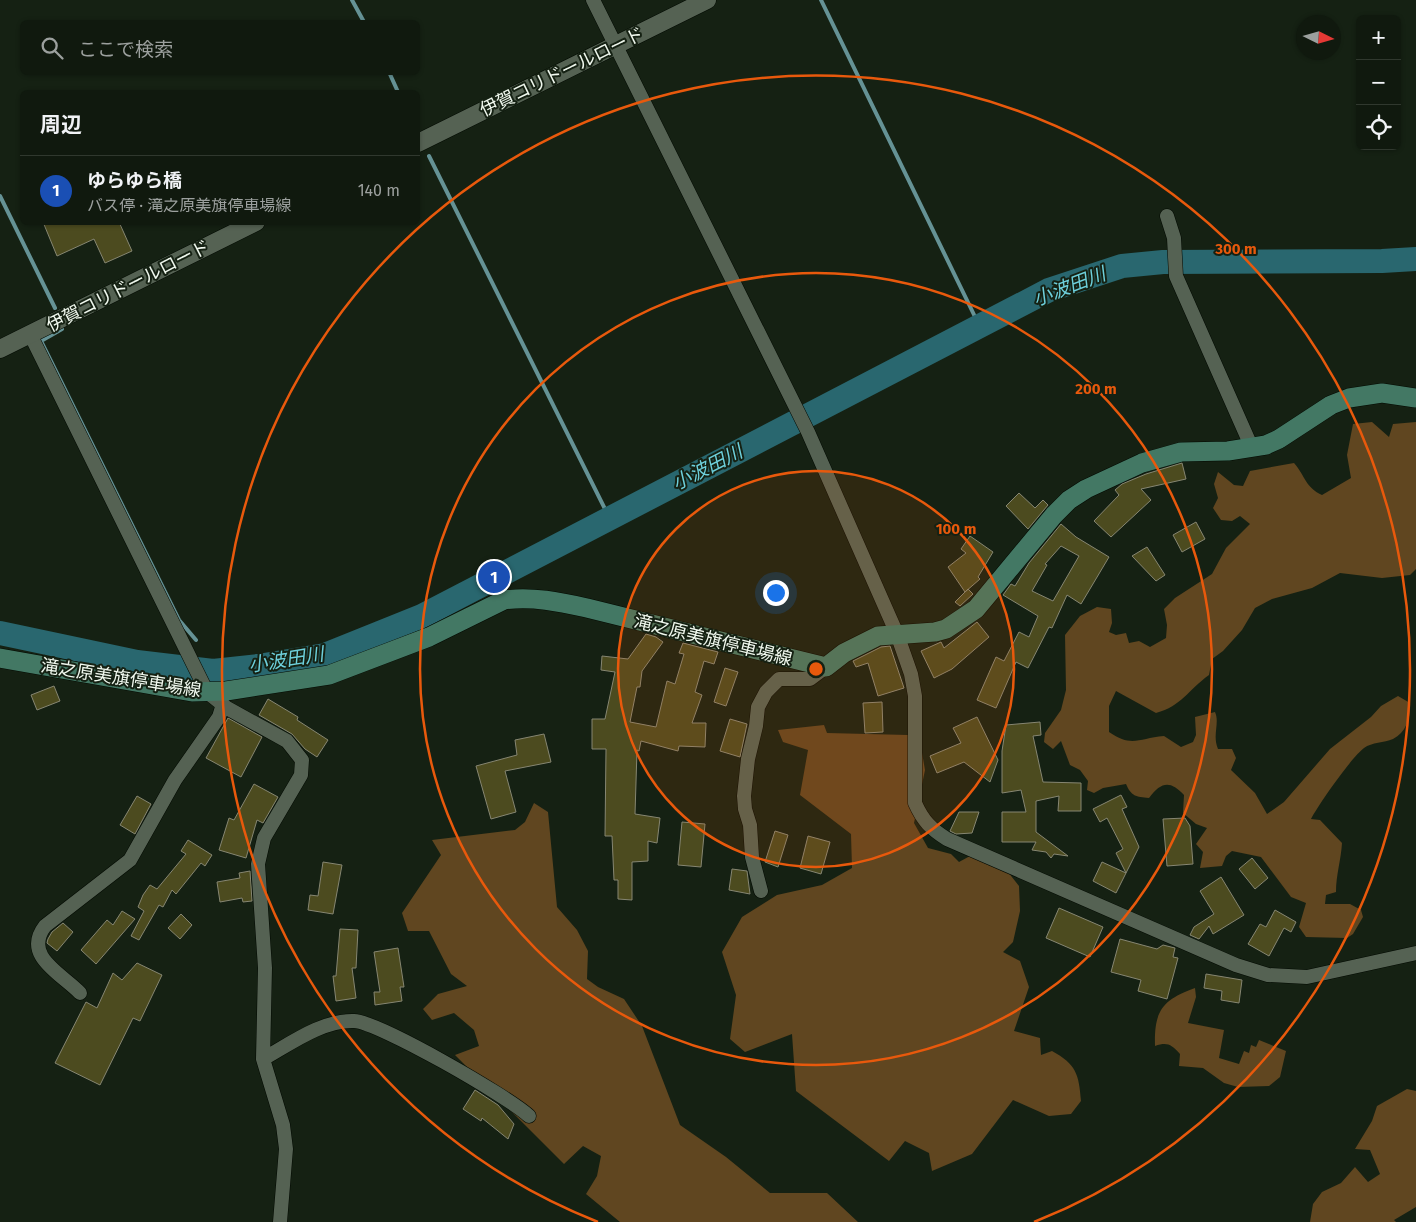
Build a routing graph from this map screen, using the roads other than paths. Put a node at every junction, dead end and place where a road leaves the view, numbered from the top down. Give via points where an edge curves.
1 (593, 0) edge
2 (707, 0) edge
3 (615, 46) junction
4 (420, 142) edge
5 (1167, 216) dead end
6 (250, 225) edge
7 (30, 334) junction
8 (0, 349) edge
9 (1416, 398) edge
10 (1252, 448) junction
11 (897, 634) junction
12 (0, 658) edge
13 (826, 667) junction
14 (204, 685) junction
15 (223, 704) junction
16 (760, 891) dead end
17 (1416, 953) edge
18 (80, 993) dead end
19 (263, 1059) junction
20 (529, 1116) dead end
21 (280, 1222) edge

1 - 3 street
2 - 3 street, 伊賀コリドールロード
3 - 4 street, 伊賀コリドールロード
3 - 11 street via 808,432
5 - 10 street via 1174,238 1176,276
6 - 7 street, 伊賀コリドールロード
7 - 8 street, 伊賀コリドールロード
7 - 14 street
9 - 10 main road via 1382,394 1349,398 1331,405 1279,439
10 - 11 main road via 1181,452 1142,463 1086,489 1054,515 976,609 946,629
11 - 13 main road via 861,642
11 - 17 street via 915,696 916,803 921,818 947,839 1261,973 1307,977
12 - 14 main road, 滝之原美旗停車場線 via 172,689
13 - 14 main road, 滝之原美旗停車場線 via 587,608 549,600 517,598 504,600 429,637 329,675 297,682
13 - 16 street via 810,679 779,679 772,684 758,707 744,796
14 - 15 street
15 - 18 street via 219,717 175,780 130,860 38,934 42,959
15 - 19 street via 287,741 302,760 301,774 264,838 258,864 265,968
19 - 20 street via 322,1027 359,1022 391,1035 459,1072
19 - 21 street via 283,1125 286,1149

